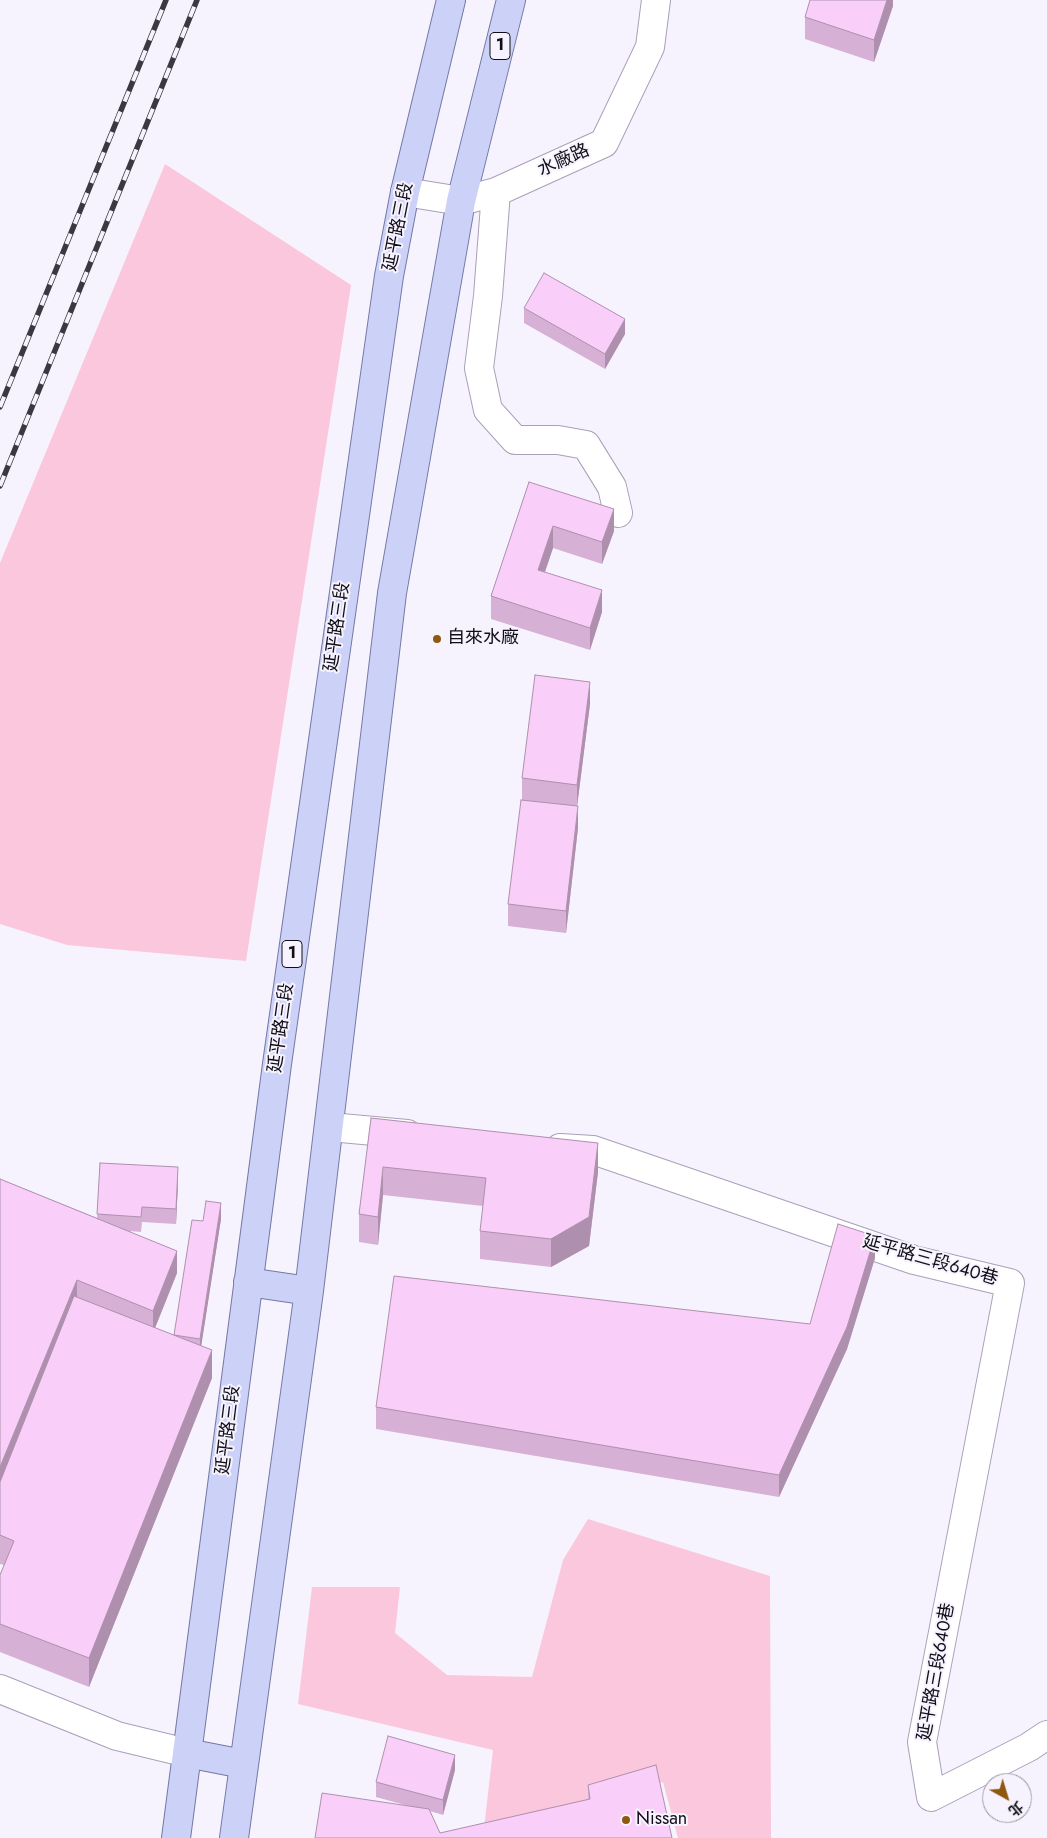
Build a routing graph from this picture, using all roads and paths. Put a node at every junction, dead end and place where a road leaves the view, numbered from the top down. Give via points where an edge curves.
1 (451, 0) edge
2 (511, 0) edge
3 (656, 0) edge
4 (405, 192) junction
5 (496, 192) junction
6 (461, 202) junction
7 (618, 513) dead end
8 (330, 1127) junction
9 (427, 1136) edge
10 (534, 1145) edge
11 (248, 1282) junction
12 (309, 1291) junction
13 (0, 1689) edge
14 (1047, 1735) edge
15 (187, 1753) junction
16 (243, 1764) junction
17 (176, 1838) edge
18 (234, 1838) edge

1 - 4 main road, 延平路三段 / 1
2 - 6 main road, 1
3 - 5 street, 水廠路 via 650,47 604,144
4 - 6 street, 水廠路
4 - 11 main road, 延平路三段 / 1 via 389,276 342,596
5 - 6 street, 水廠路
5 - 7 street via 479,368 488,410 516,440 558,440 586,445 612,487
6 - 8 main road, 1 via 392,593
8 - 9 street
8 - 12 main road, 1
10 - 14 street, 延平路三段640巷 via 593,1150 914,1260 1010,1283 922,1742 931,1797
11 - 12 main road
11 - 15 main road, 延平路三段 / 1
12 - 16 main road, 1
13 - 15 street via 117,1736
15 - 16 main road
15 - 17 main road, 延平路三段 / 1
16 - 18 main road, 1

